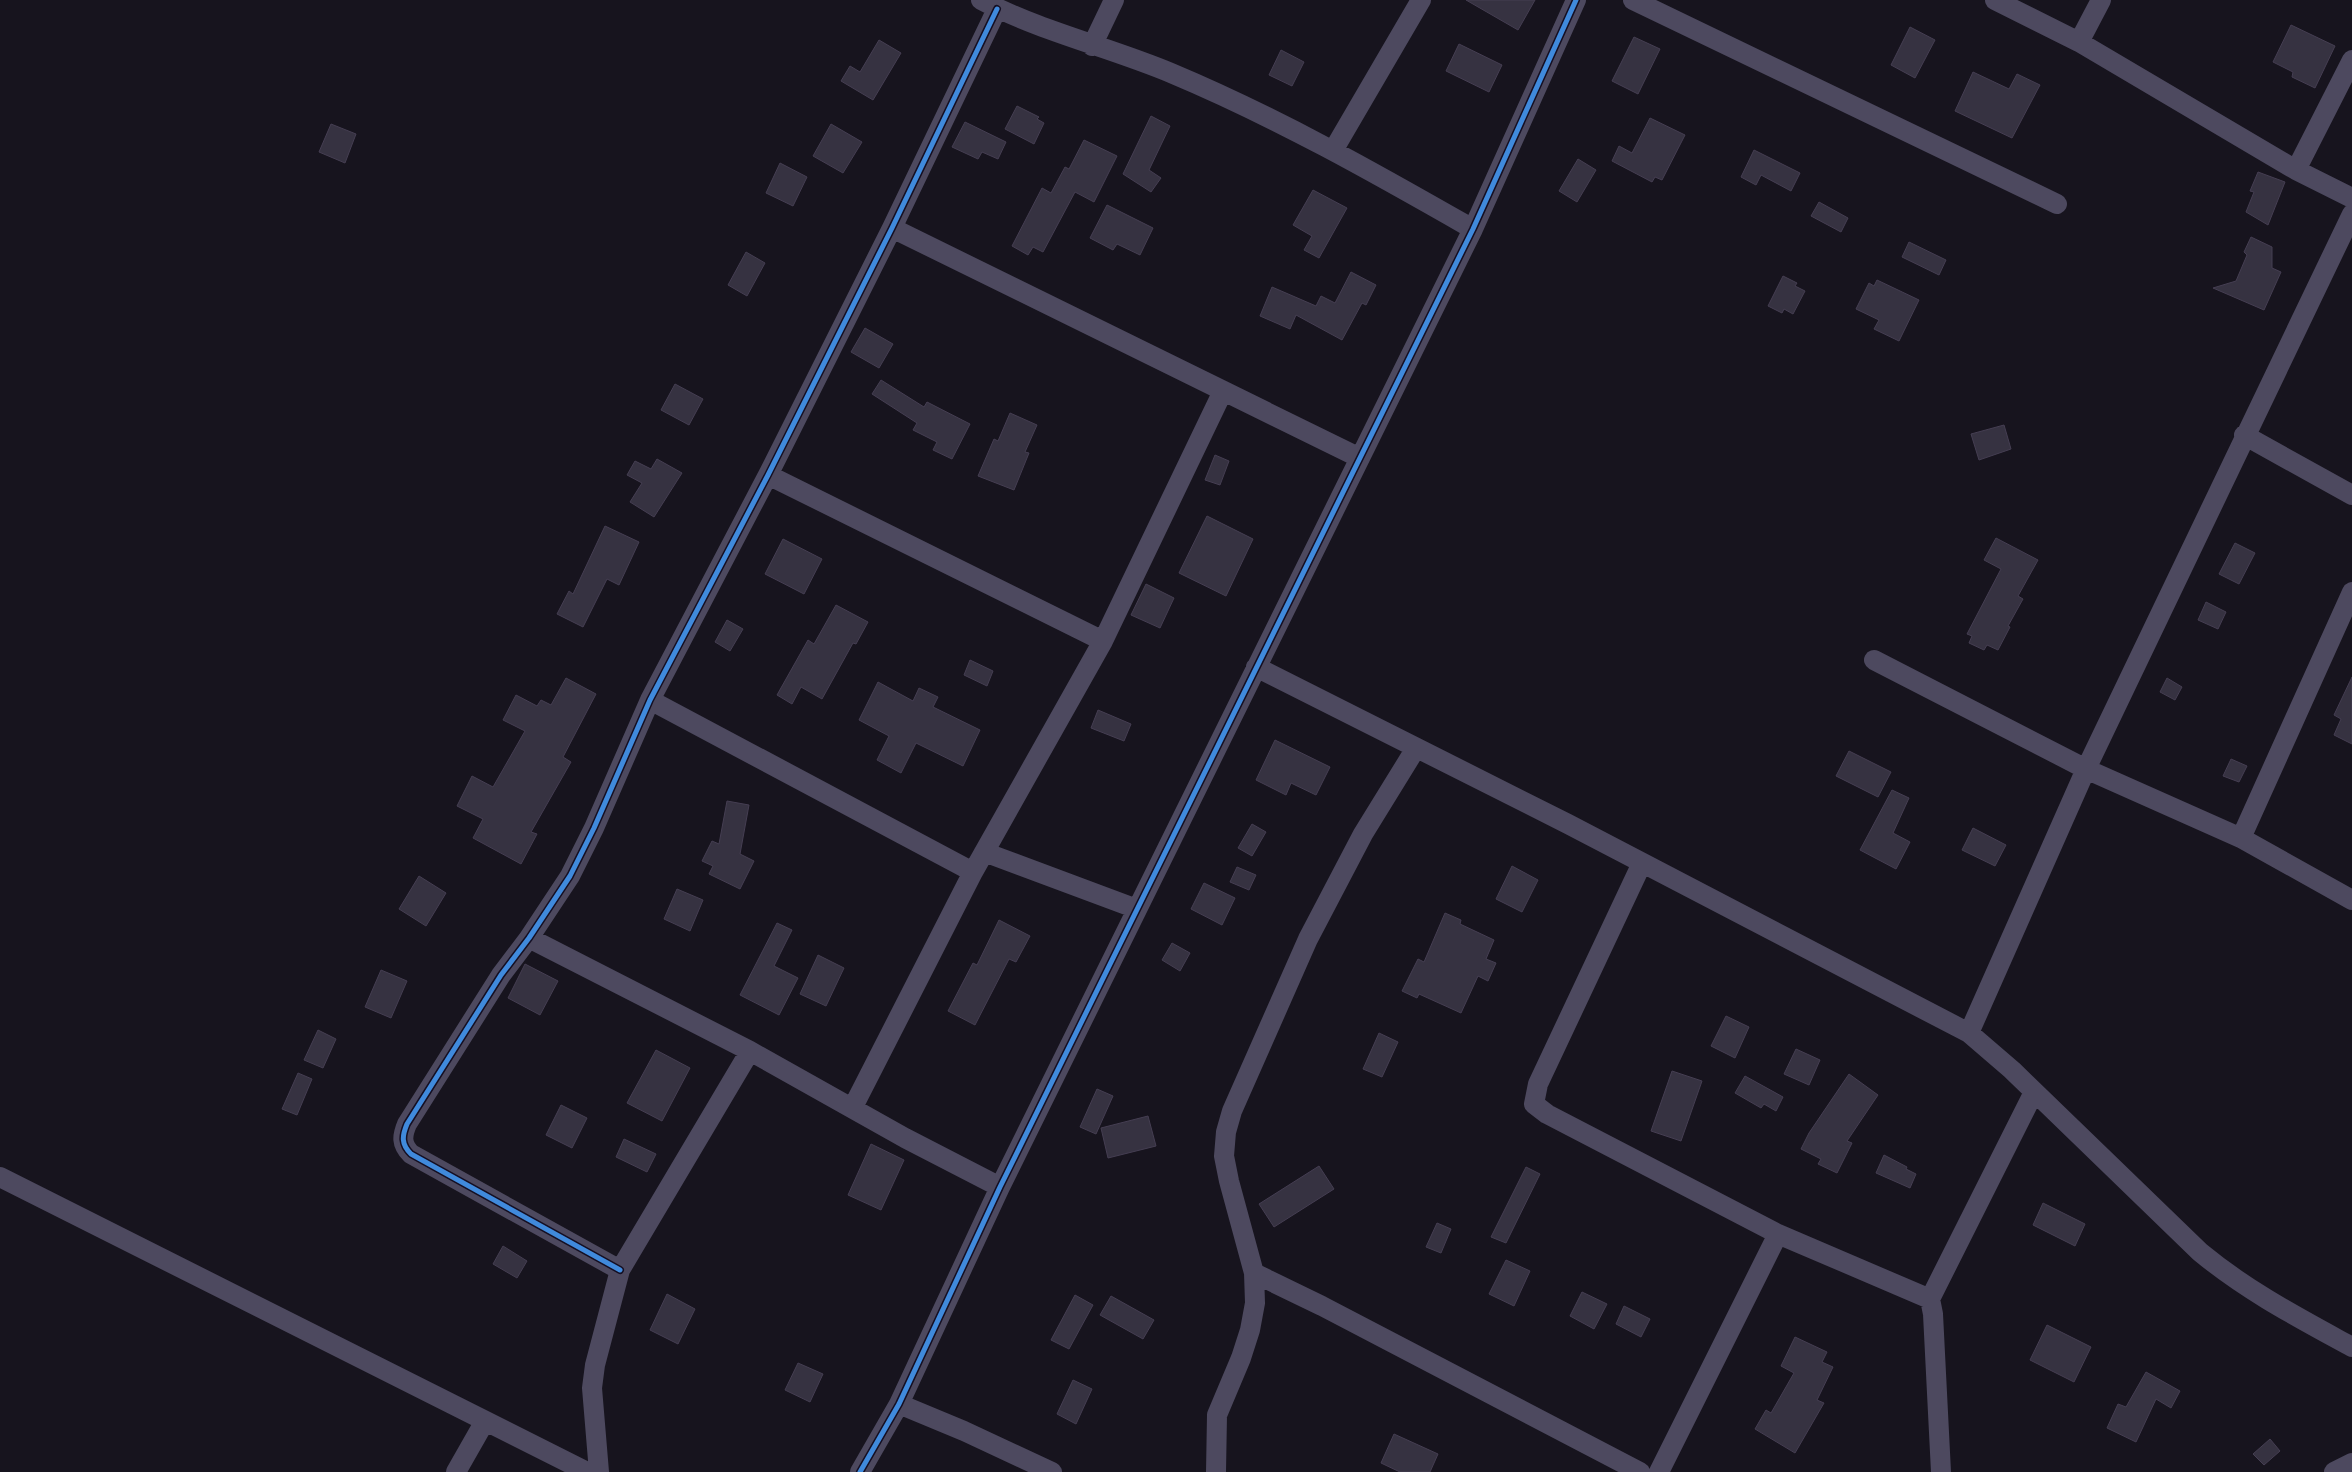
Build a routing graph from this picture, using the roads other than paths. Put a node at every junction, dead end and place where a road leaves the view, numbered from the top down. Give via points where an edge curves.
1 (1114, 0) edge
2 (1421, 0) edge
3 (1576, 0) edge
4 (1633, 0) edge
5 (1995, 0) edge
6 (2101, 0) edge
7 (989, 4) edge
8 (2079, 42) junction
9 (1092, 46) junction
10 (2352, 60) edge
11 (1334, 150) junction
12 (2296, 170) junction
13 (2352, 198) edge
14 (2057, 204) dead end
15 (2352, 214) edge
16 (892, 228) junction
17 (1473, 229) junction
18 (1223, 391) junction
19 (2244, 436) junction
20 (1360, 458) junction
21 (768, 475) junction
22 (2352, 495) edge
23 (2352, 592) edge
24 (1103, 641) junction
25 (1874, 660) dead end
26 (1256, 667) junction
27 (650, 700) junction
28 (1416, 748) junction
29 (2086, 769) junction
30 (2240, 838) junction
31 (984, 852) junction
32 (1642, 863) junction
33 (972, 872) junction
34 (2352, 900) edge
35 (1137, 909) junction
36 (529, 938) junction
37 (1969, 1033) junction
38 (750, 1051) junction
39 (2034, 1092) junction
40 (853, 1107) junction
41 (0, 1177) edge
42 (1000, 1186) junction
43 (1778, 1234) junction
44 (620, 1270) junction
45 (1254, 1273) junction
46 (1930, 1298) junction
47 (2352, 1347) edge
48 (899, 1404) junction
49 (485, 1421) junction
50 (2352, 1463) edge
51 (456, 1472) edge
52 (587, 1472) edge
53 (599, 1472) edge
54 (860, 1472) edge
55 (1052, 1472) edge
56 (1216, 1472) edge
57 (1640, 1472) edge
58 (1659, 1472) edge
59 (1941, 1472) edge
60 (2334, 1472) edge

1 - 9 street
2 - 11 street
3 - 17 street
4 - 14 street
5 - 8 street
6 - 8 street
7 - 9 street
7 - 16 street
8 - 12 street
9 - 11 street via 1169,72
10 - 12 street
11 - 17 street
12 - 13 street
15 - 19 street
16 - 18 street
16 - 21 street
17 - 20 street
18 - 20 street
18 - 24 street
19 - 22 street
19 - 29 street
20 - 26 street
21 - 24 street
21 - 27 street
23 - 30 street
24 - 31 street
25 - 29 street
26 - 28 street
26 - 35 street
27 - 33 street
27 - 36 street via 580,857
28 - 32 street
28 - 45 street via 1364,834 1308,939 1232,1111 1224,1156
29 - 30 street
29 - 37 street
30 - 34 street
31 - 33 street
31 - 35 street
32 - 37 street
32 - 43 street via 1538,1084 1534,1104 1547,1114
33 - 40 street
35 - 42 street
36 - 38 street
36 - 44 street via 501,975 407,1124 403,1142 411,1154
37 - 39 street
38 - 40 street
38 - 44 street
39 - 46 street
39 - 47 street via 2228,1276
40 - 42 street
41 - 49 street
42 - 48 street
43 - 46 street
43 - 58 street
44 - 53 street via 592,1388
45 - 56 street via 1255,1303 1250,1330 1218,1415
45 - 57 street
46 - 59 street
48 - 54 street
48 - 55 street
49 - 51 street
49 - 52 street
50 - 60 street

